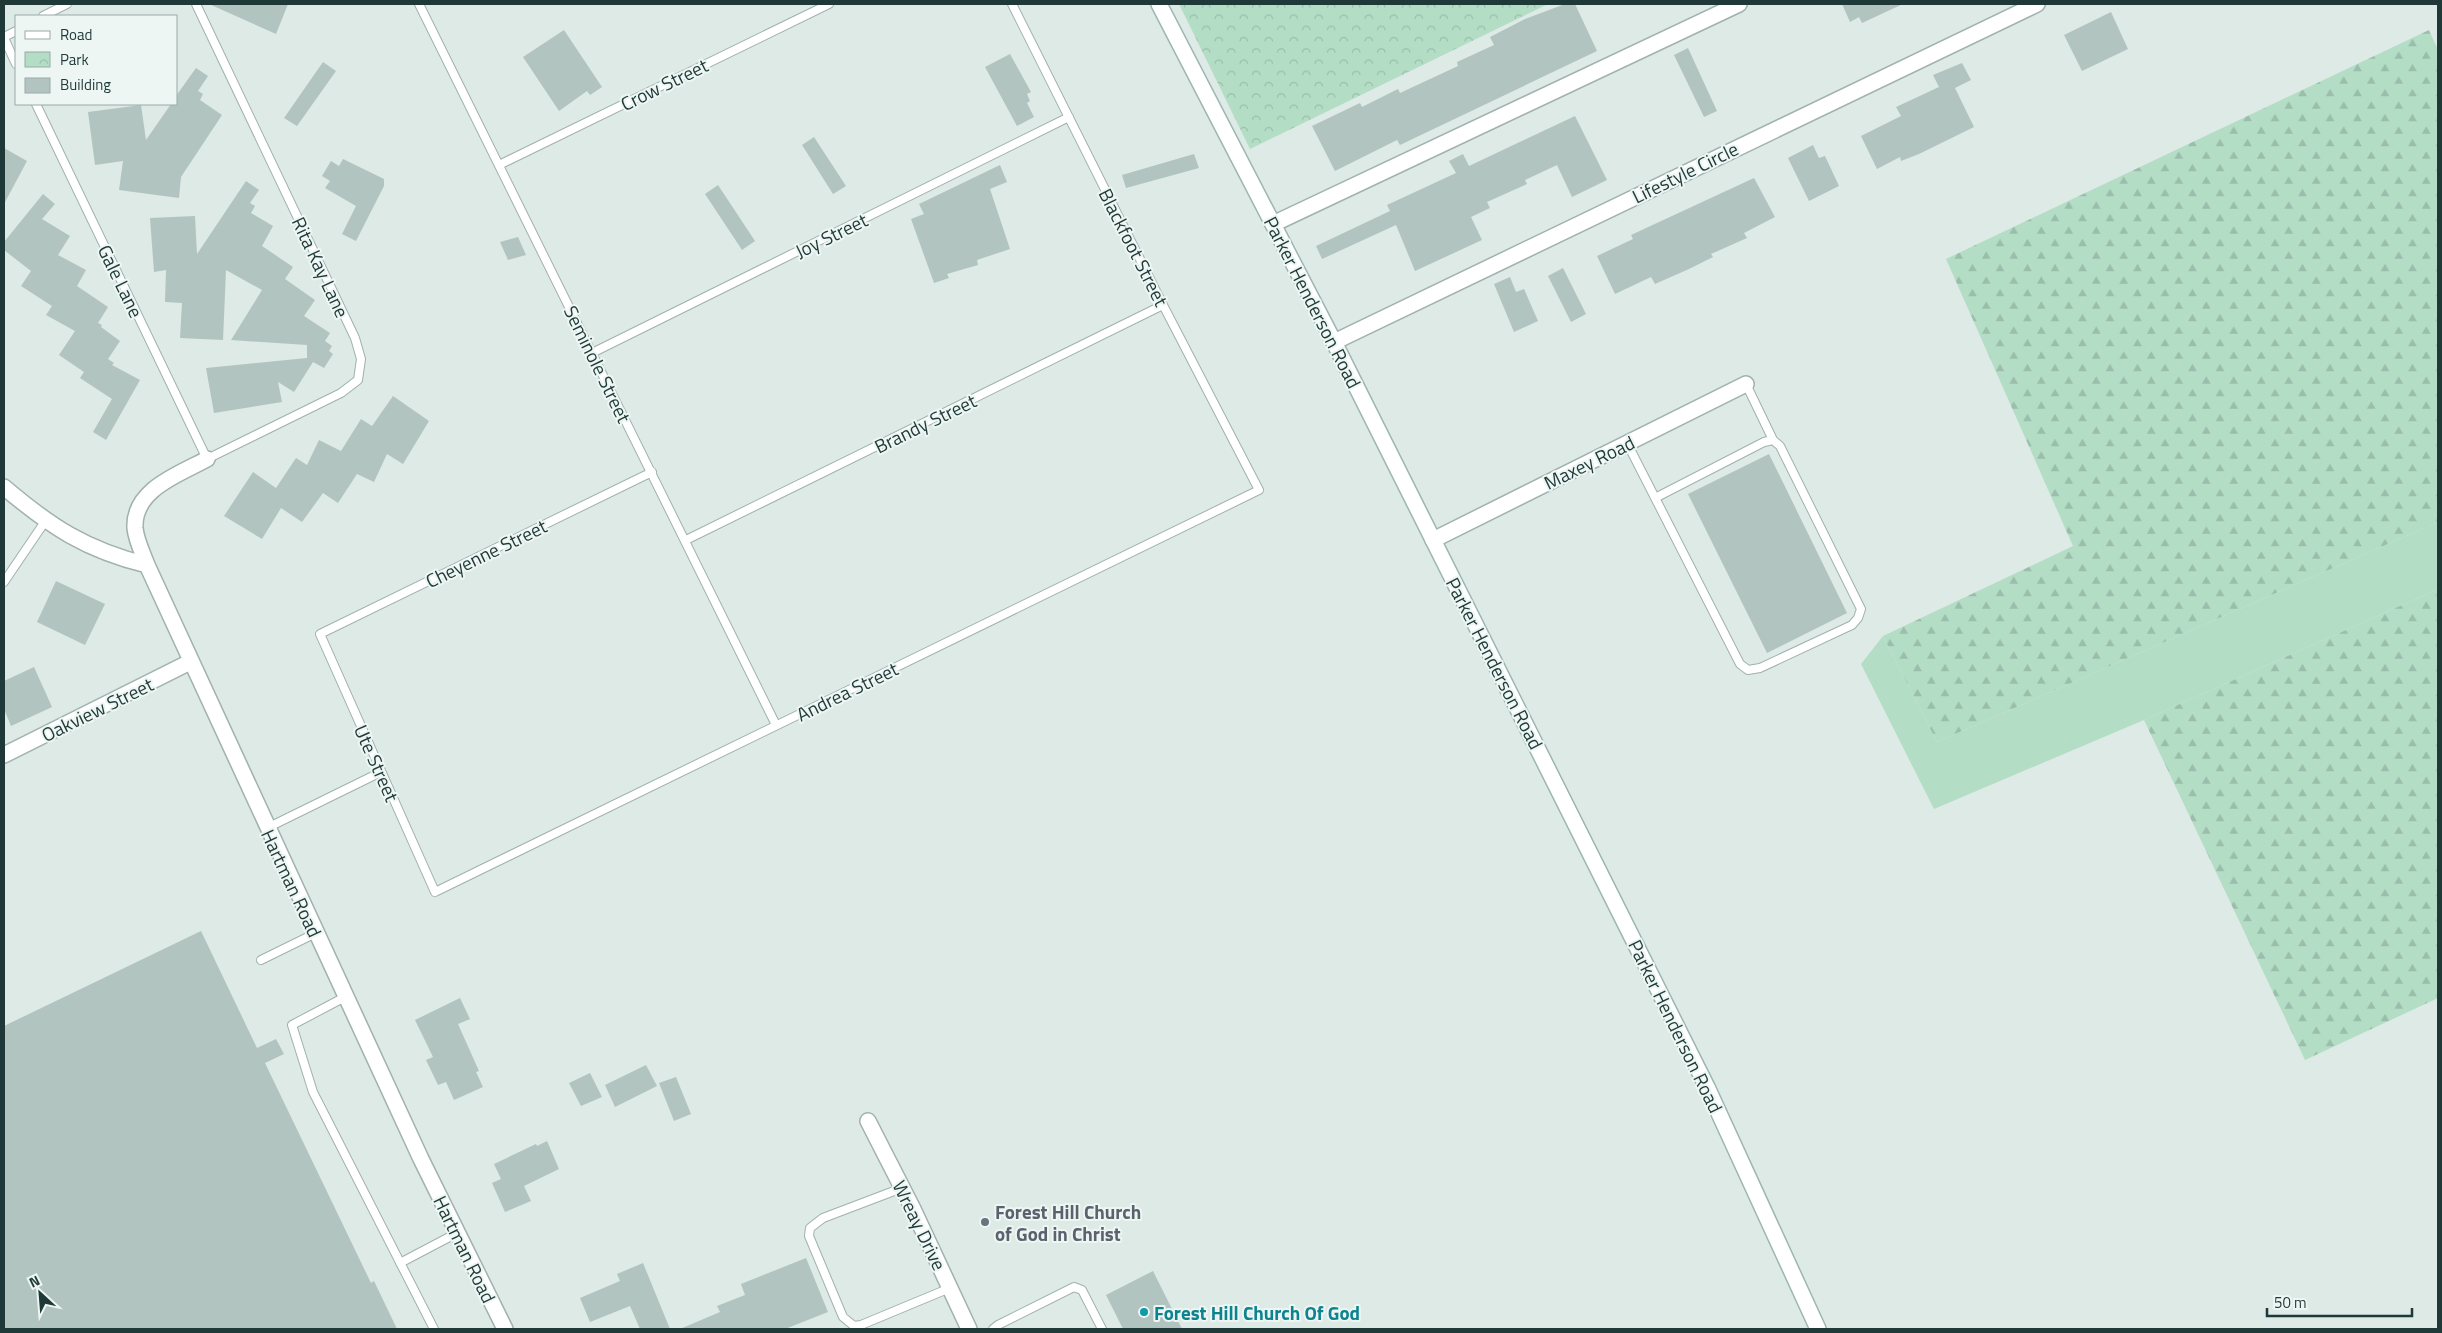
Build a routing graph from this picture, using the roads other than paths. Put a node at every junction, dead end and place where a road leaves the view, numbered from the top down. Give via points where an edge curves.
1 (67, 4) edge
2 (196, 4) edge
3 (419, 4) edge
4 (829, 4) edge
5 (1012, 4) edge
6 (1159, 4) edge
7 (1739, 4) edge
8 (2037, 4) edge
9 (45, 15) edge
10 (15, 32) edge
11 (4, 38) edge
12 (15, 62) edge
13 (36, 105) edge
14 (1069, 117) junction
15 (499, 165) junction
16 (1273, 224) junction
17 (1163, 305) junction
18 (1334, 342) junction
19 (592, 352) junction
20 (1746, 384) joint
21 (1773, 440) junction
22 (1628, 443) junction
23 (207, 459) junction
24 (652, 472) junction
25 (4, 487) edge
26 (1259, 490) joint
27 (1655, 498) junction
28 (46, 520) junction
29 (686, 540) junction
30 (1432, 540) junction
31 (147, 565) junction
32 (4, 582) edge
33 (320, 634) joint
34 (190, 662) junction
35 (776, 726) junction
36 (4, 755) edge
37 (381, 772) junction
38 (267, 828) junction
39 (435, 892) joint
40 (316, 933) junction
41 (261, 960) dead end
42 (345, 997) junction
43 (868, 1121) dead end
44 (902, 1188) junction
45 (457, 1233) junction
46 (400, 1262) junction
47 (950, 1288) junction
48 (434, 1329) edge
49 (505, 1329) edge
50 (969, 1329) edge
51 (993, 1329) edge
52 (1102, 1329) edge
53 (1818, 1329) edge

1 - 9 lane
2 - 23 lane, Rita Kay Lane via 355,338 361,359 358,380 341,394
3 - 15 lane, Seminole Street
4 - 15 lane, Crow Street
5 - 14 lane, Blackfoot Street
6 - 16 street, Parker Henderson Road
7 - 16 street
8 - 18 street, Lifestyle Circle
10 - 11 lane
11 - 12 lane
13 - 23 lane, Gale Lane
14 - 17 lane, Blackfoot Street
14 - 19 lane, Joy Street
15 - 19 lane, Seminole Street
16 - 18 street, Parker Henderson Road
17 - 26 lane, Blackfoot Street
17 - 29 lane, Brandy Street
18 - 30 street, Parker Henderson Road
19 - 24 lane, Seminole Street
20 - 21 lane
20 - 22 street, Maxey Road
21 - 27 lane
21 - 27 lane via 1780,446 1861,609 1852,625 1760,668 1748,670 1740,664
22 - 27 lane
22 - 30 street, Maxey Road
23 - 31 street, Hartman Road via 153,489 141,503 135,529
24 - 29 lane, Seminole Street
24 - 33 lane, Cheyenne Street
25 - 28 street
26 - 35 lane, Andrea Street
28 - 31 street via 111,556
28 - 32 lane
29 - 35 lane, Seminole Street
30 - 53 street, Parker Henderson Road via 1707,1087
31 - 34 street, Hartman Road
33 - 37 lane, Ute Street
34 - 36 street, Oakview Street
34 - 38 street, Hartman Road
35 - 39 lane, Andrea Street
37 - 38 lane
37 - 39 lane, Ute Street
38 - 40 street, Hartman Road
40 - 41 lane
40 - 42 street, Hartman Road
42 - 45 street, Hartman Road
42 - 46 lane via 292,1024 313,1092
43 - 44 street, Wreay Drive
44 - 47 street, Wreay Drive
44 - 47 lane via 823,1218 810,1228 809,1236 843,1316 854,1326 861,1325
45 - 46 lane
45 - 49 street, Hartman Road
46 - 48 lane
47 - 50 street, Wreay Drive
51 - 52 lane via 1074,1287 1082,1290

